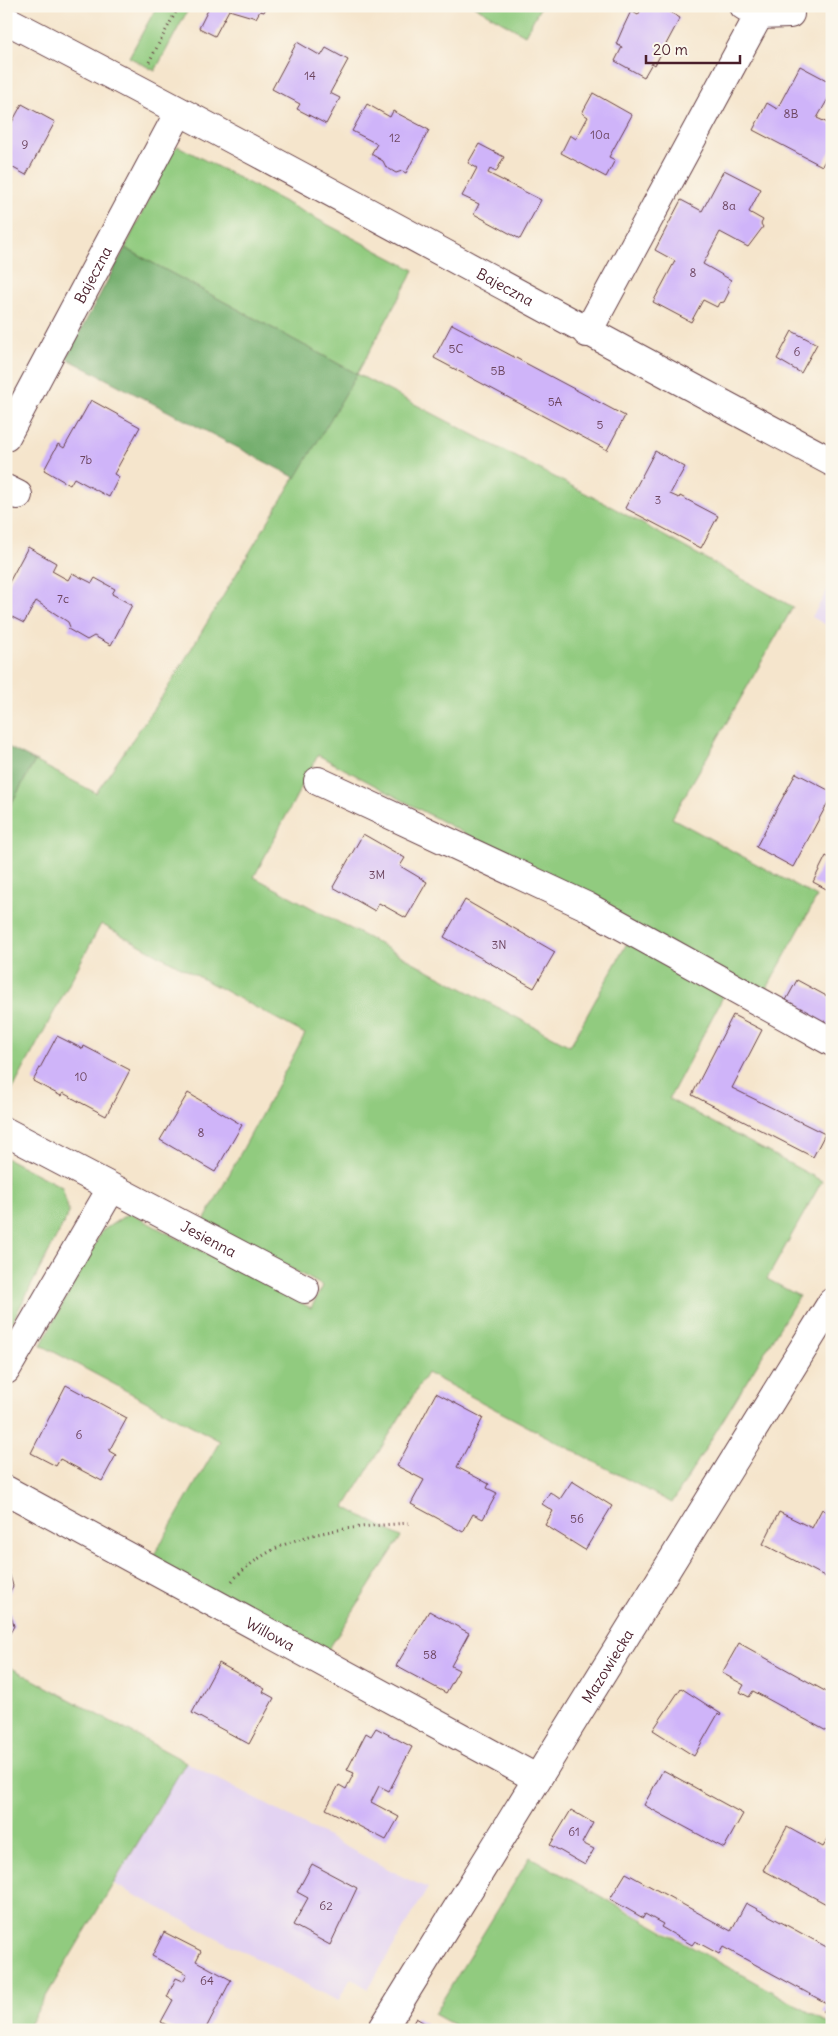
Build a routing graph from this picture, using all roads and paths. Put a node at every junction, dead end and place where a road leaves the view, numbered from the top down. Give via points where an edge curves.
1 (179, 6) edge
2 (751, 11) edge
3 (790, 14) dead end
4 (6, 20) edge
5 (136, 87) junction
6 (179, 112) junction
7 (586, 333) junction
8 (6, 436) edge
9 (832, 462) edge
10 (318, 780) dead end
11 (832, 1042) edge
12 (6, 1132) edge
13 (111, 1189) junction
14 (304, 1289) dead end
15 (832, 1302) edge
16 (6, 1370) edge
17 (6, 1490) edge
18 (409, 1523) dead end
19 (216, 1604) junction
20 (536, 1778) junction
21 (382, 2030) edge

1 - 5 path
2 - 3 street
2 - 7 street
4 - 5 street, Bajeczna
5 - 6 street, Bajeczna
6 - 7 street, Bajeczna
6 - 8 street, Bajeczna
7 - 9 street, Bajeczna
10 - 11 street via 586,906
12 - 13 street, Jesienna
13 - 14 street, Jesienna
13 - 16 street
15 - 20 street, Mazowiecka
17 - 19 street, Willowa
18 - 19 path via 343,1528 301,1538 268,1551 247,1565
19 - 20 street, Willowa
20 - 21 street, Mazowiecka

